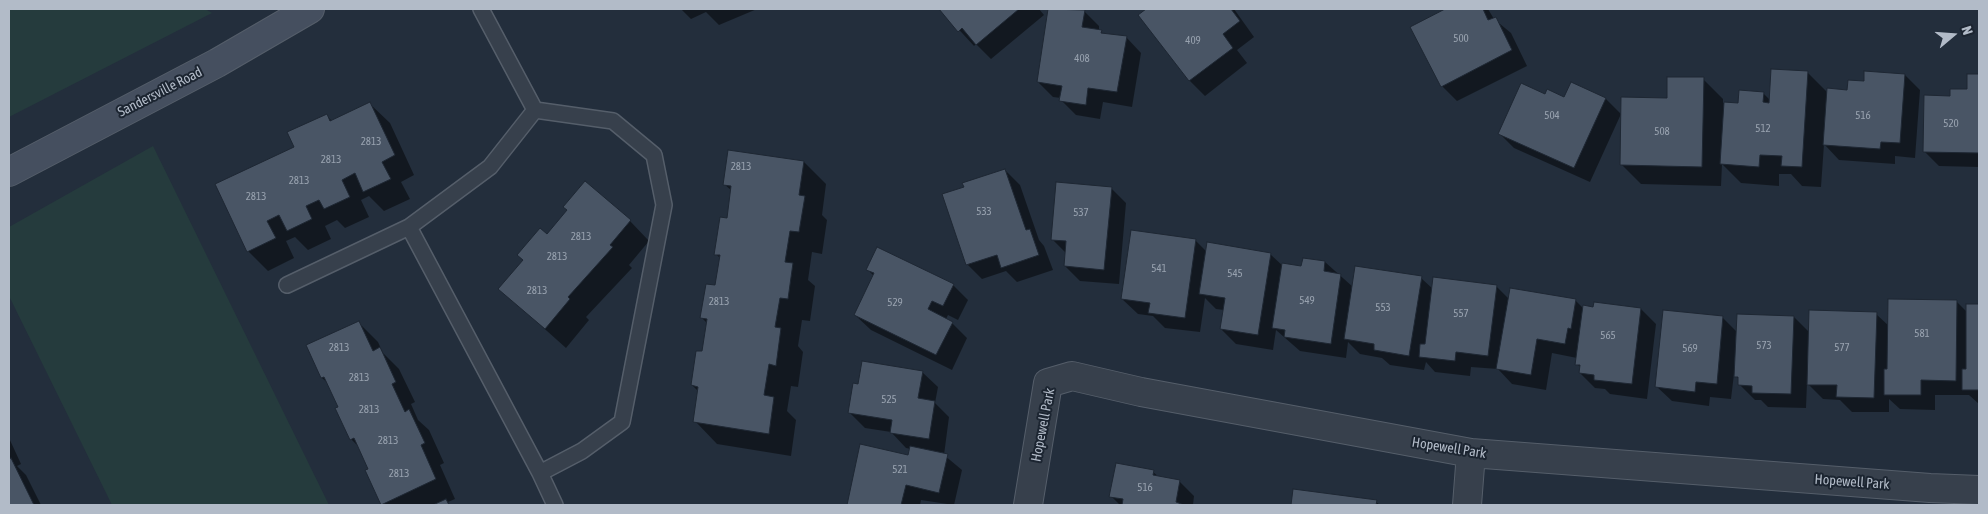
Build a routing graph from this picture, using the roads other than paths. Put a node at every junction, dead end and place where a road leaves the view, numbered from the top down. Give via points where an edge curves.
1 (310, 9) edge
2 (480, 9) edge
3 (535, 110) junction
4 (9, 172) edge
5 (409, 227) junction
6 (287, 285) dead end
7 (1471, 453) junction
8 (540, 473) junction
9 (1979, 490) edge
10 (1930, 497) edge
11 (555, 505) edge
12 (1028, 505) edge
13 (1467, 505) edge

1 - 4 street, Sandersville Road via 217,63
2 - 3 lane
3 - 5 lane via 490,167
3 - 8 lane via 613,122 654,155 664,205 622,422 582,451
5 - 6 lane
5 - 8 lane
7 - 10 street, Hopewell Park
7 - 12 street, Hopewell Park via 1141,392 1072,376 1048,383
7 - 13 street
8 - 11 lane
9 - 10 street, Hopewell Park

